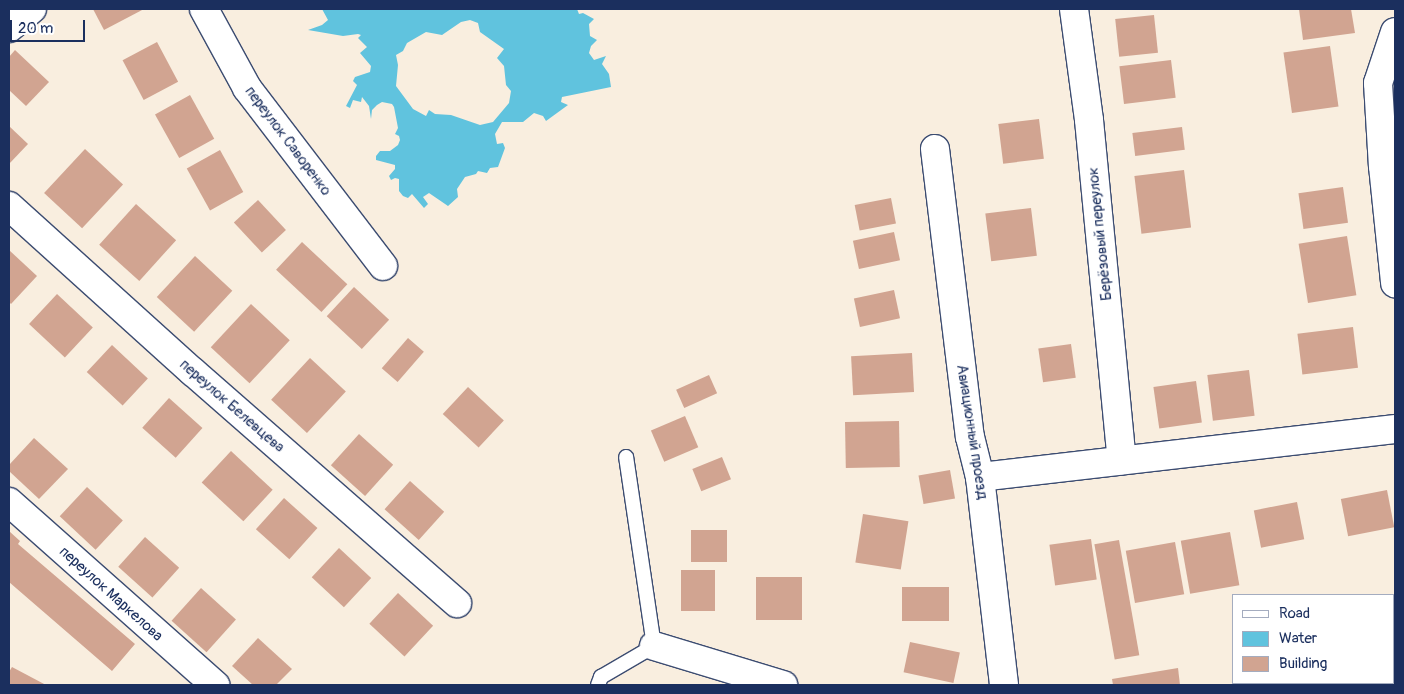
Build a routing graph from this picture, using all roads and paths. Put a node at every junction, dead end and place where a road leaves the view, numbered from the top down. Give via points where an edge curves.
1 (32, 9) edge
2 (204, 9) edge
3 (1074, 9) edge
4 (9, 28) edge
5 (1395, 32) edge
6 (935, 149) dead end
7 (9, 206) edge
8 (383, 266) dead end
9 (1395, 283) edge
10 (1395, 429) edge
11 (626, 457) dead end
12 (1122, 460) junction
13 (980, 477) junction
14 (9, 502) edge
15 (457, 602) dead end
16 (654, 646) junction
17 (214, 685) edge
18 (598, 685) edge
19 (783, 685) edge
20 (1004, 685) edge

1 - 4 street
2 - 8 street, переулок Саворенко via 247,88
3 - 12 street, Берёзовый переулок via 1089,120
5 - 9 street via 1378,83
6 - 13 street, Авиационный проезд via 970,438
7 - 15 street, переулок Белевцева via 186,366
10 - 12 street
11 - 16 lane
12 - 13 street
13 - 20 street, Авиационный проезд
14 - 17 street, переулок Маркелова
16 - 18 lane via 601,677
16 - 19 street

